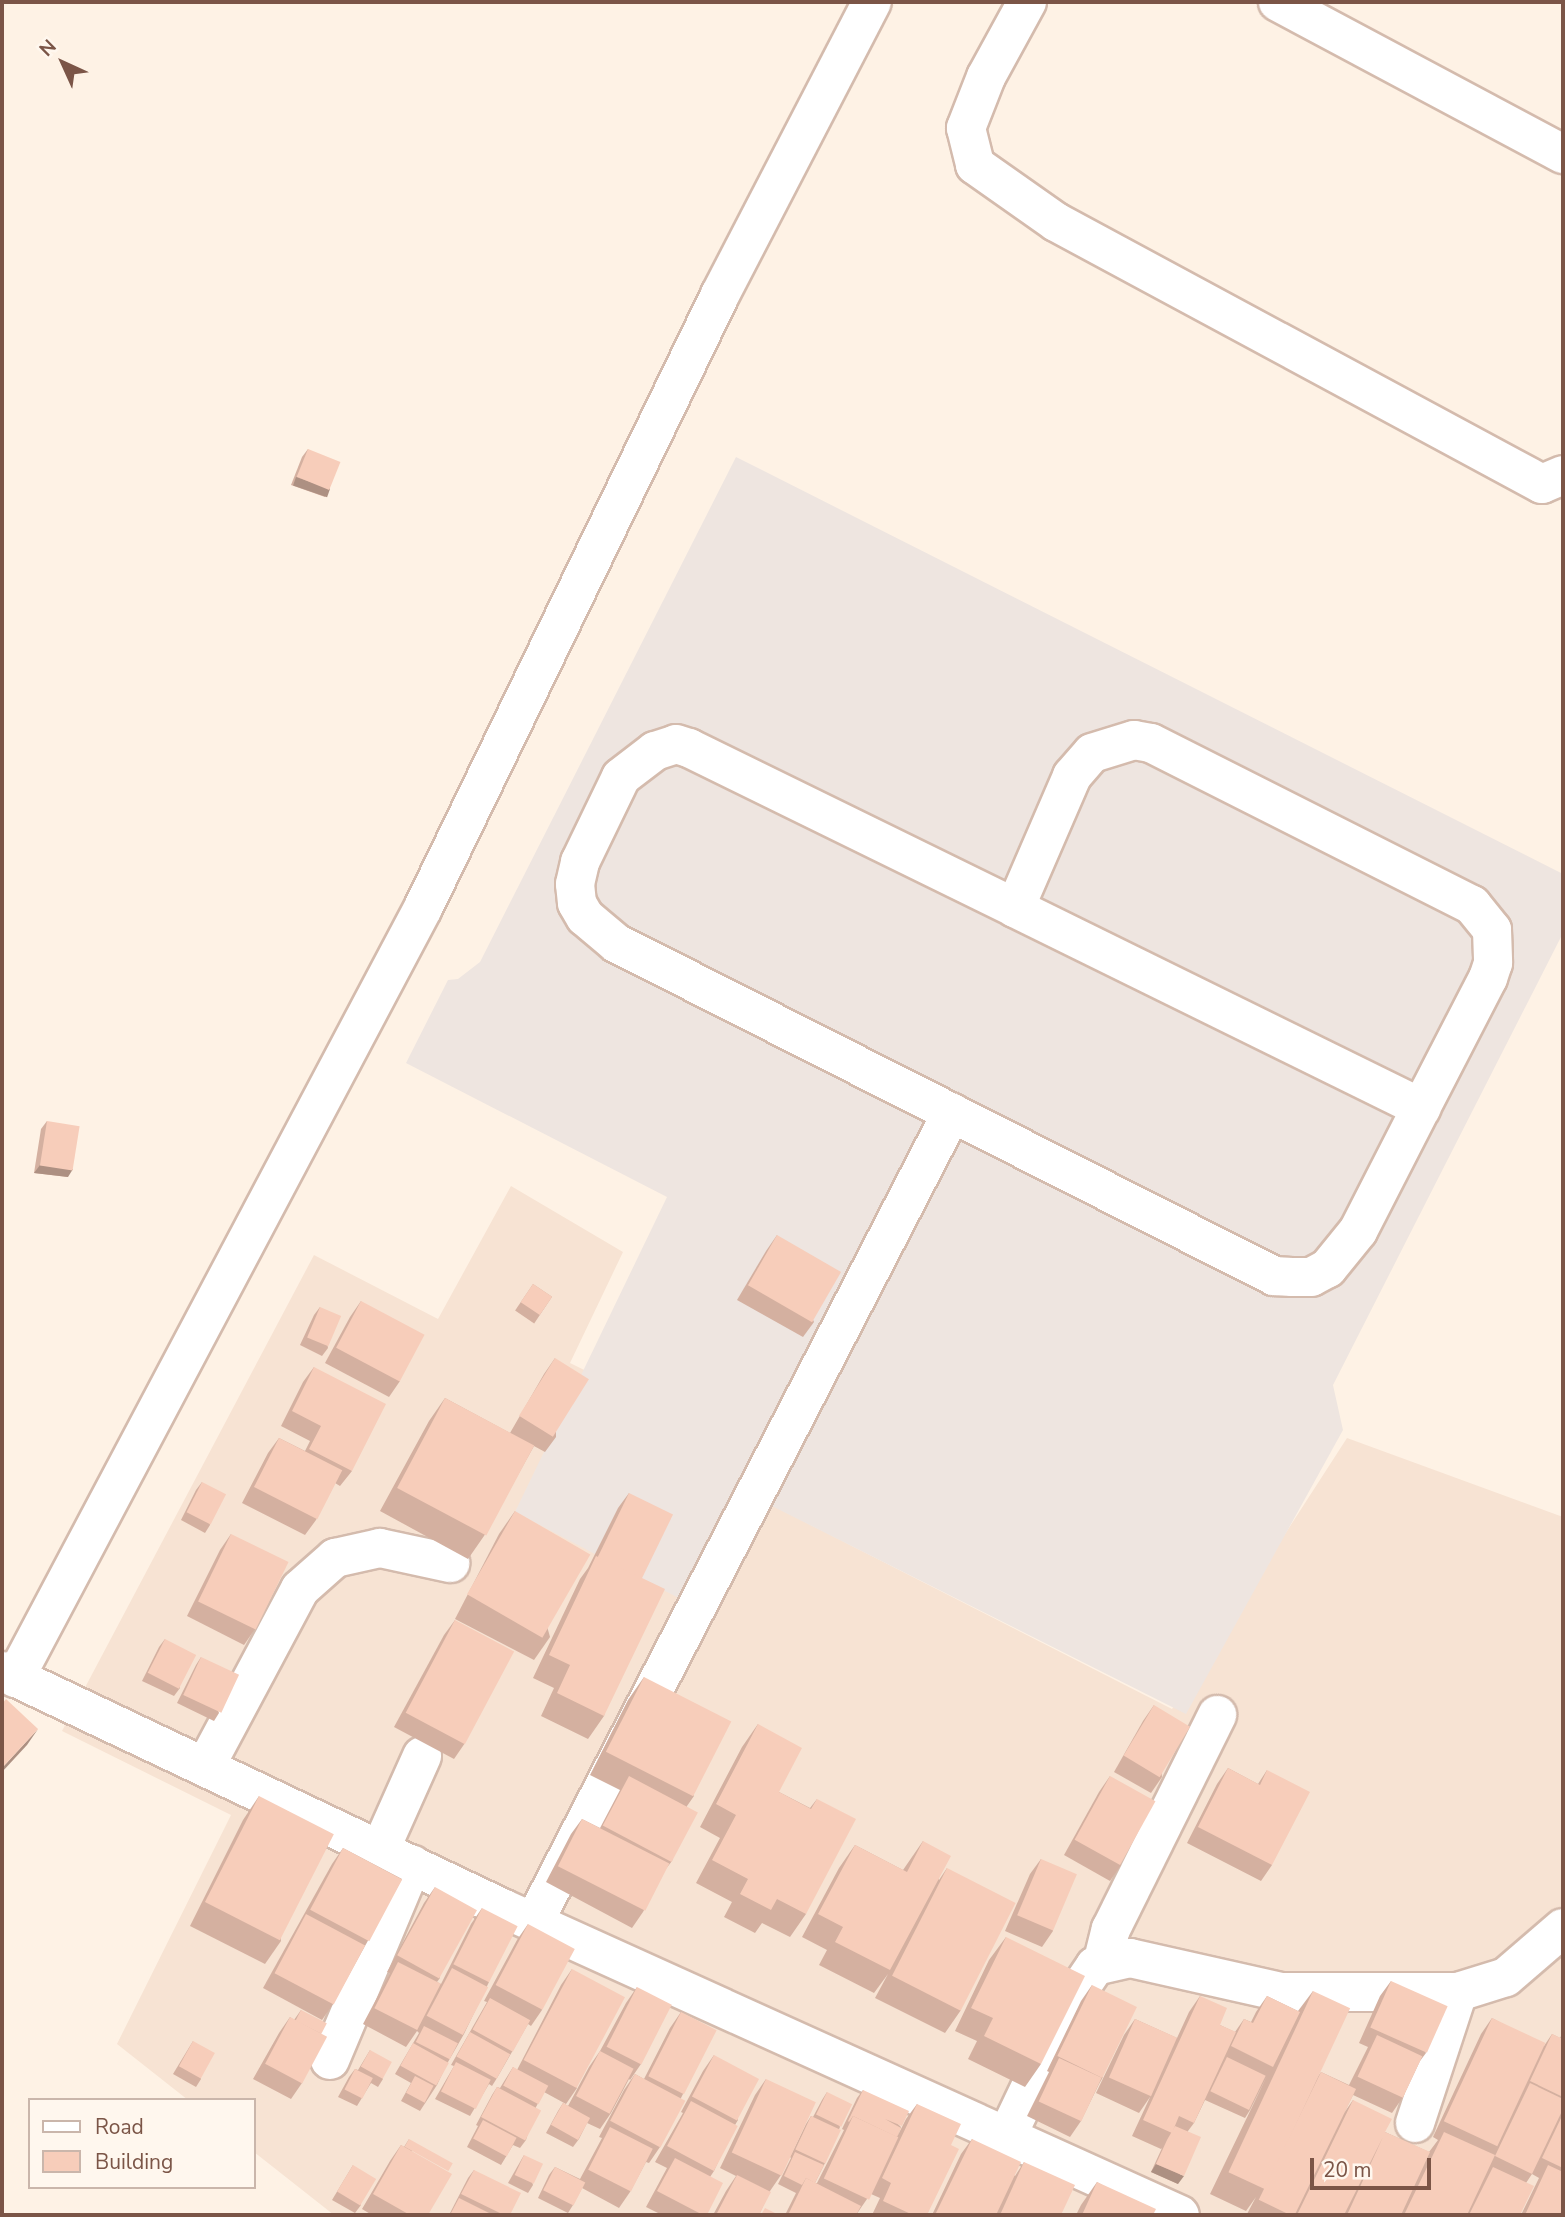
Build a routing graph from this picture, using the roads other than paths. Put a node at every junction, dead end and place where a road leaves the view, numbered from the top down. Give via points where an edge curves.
1 (872, 2) edge
2 (1027, 2) edge
3 (1278, 2) edge
4 (1563, 153) edge
5 (1563, 475) edge
6 (1015, 908) junction
7 (1421, 1108) junction
8 (952, 1112) junction
9 (450, 1563) dead end
10 (8, 1674) edge
11 (1217, 1715) dead end
12 (422, 1756) dead end
13 (205, 1767) junction
14 (396, 1857) junction
15 (534, 1922) junction
16 (1563, 1928) edge
17 (1102, 1965) junction
18 (1458, 1992) junction
19 (330, 2060) dead end
20 (1415, 2123) dead end
21 (1007, 2136) junction
22 (1180, 2215) edge

1 - 10 street via 720,295 423,908
2 - 5 street via 986,77 966,128 975,164 1056,222 1542,484
3 - 4 street
6 - 7 street
6 - 7 street via 1082,763 1119,742 1151,743 1472,905 1483,915 1492,930 1488,978
6 - 8 street via 676,744 638,760 621,777 580,862 576,903 599,932
7 - 8 street via 1357,1231 1340,1255 1311,1277 1275,1276
8 - 15 street
9 - 13 street via 380,1548 335,1558 300,1589
10 - 13 street
11 - 17 street via 1111,1929
12 - 14 street
13 - 14 street
14 - 15 street
14 - 19 street
15 - 21 street
16 - 18 street via 1506,1977
17 - 18 street via 1130,1958 1281,1992
17 - 21 street via 1095,1966 1072,2000
18 - 20 street
21 - 22 street

